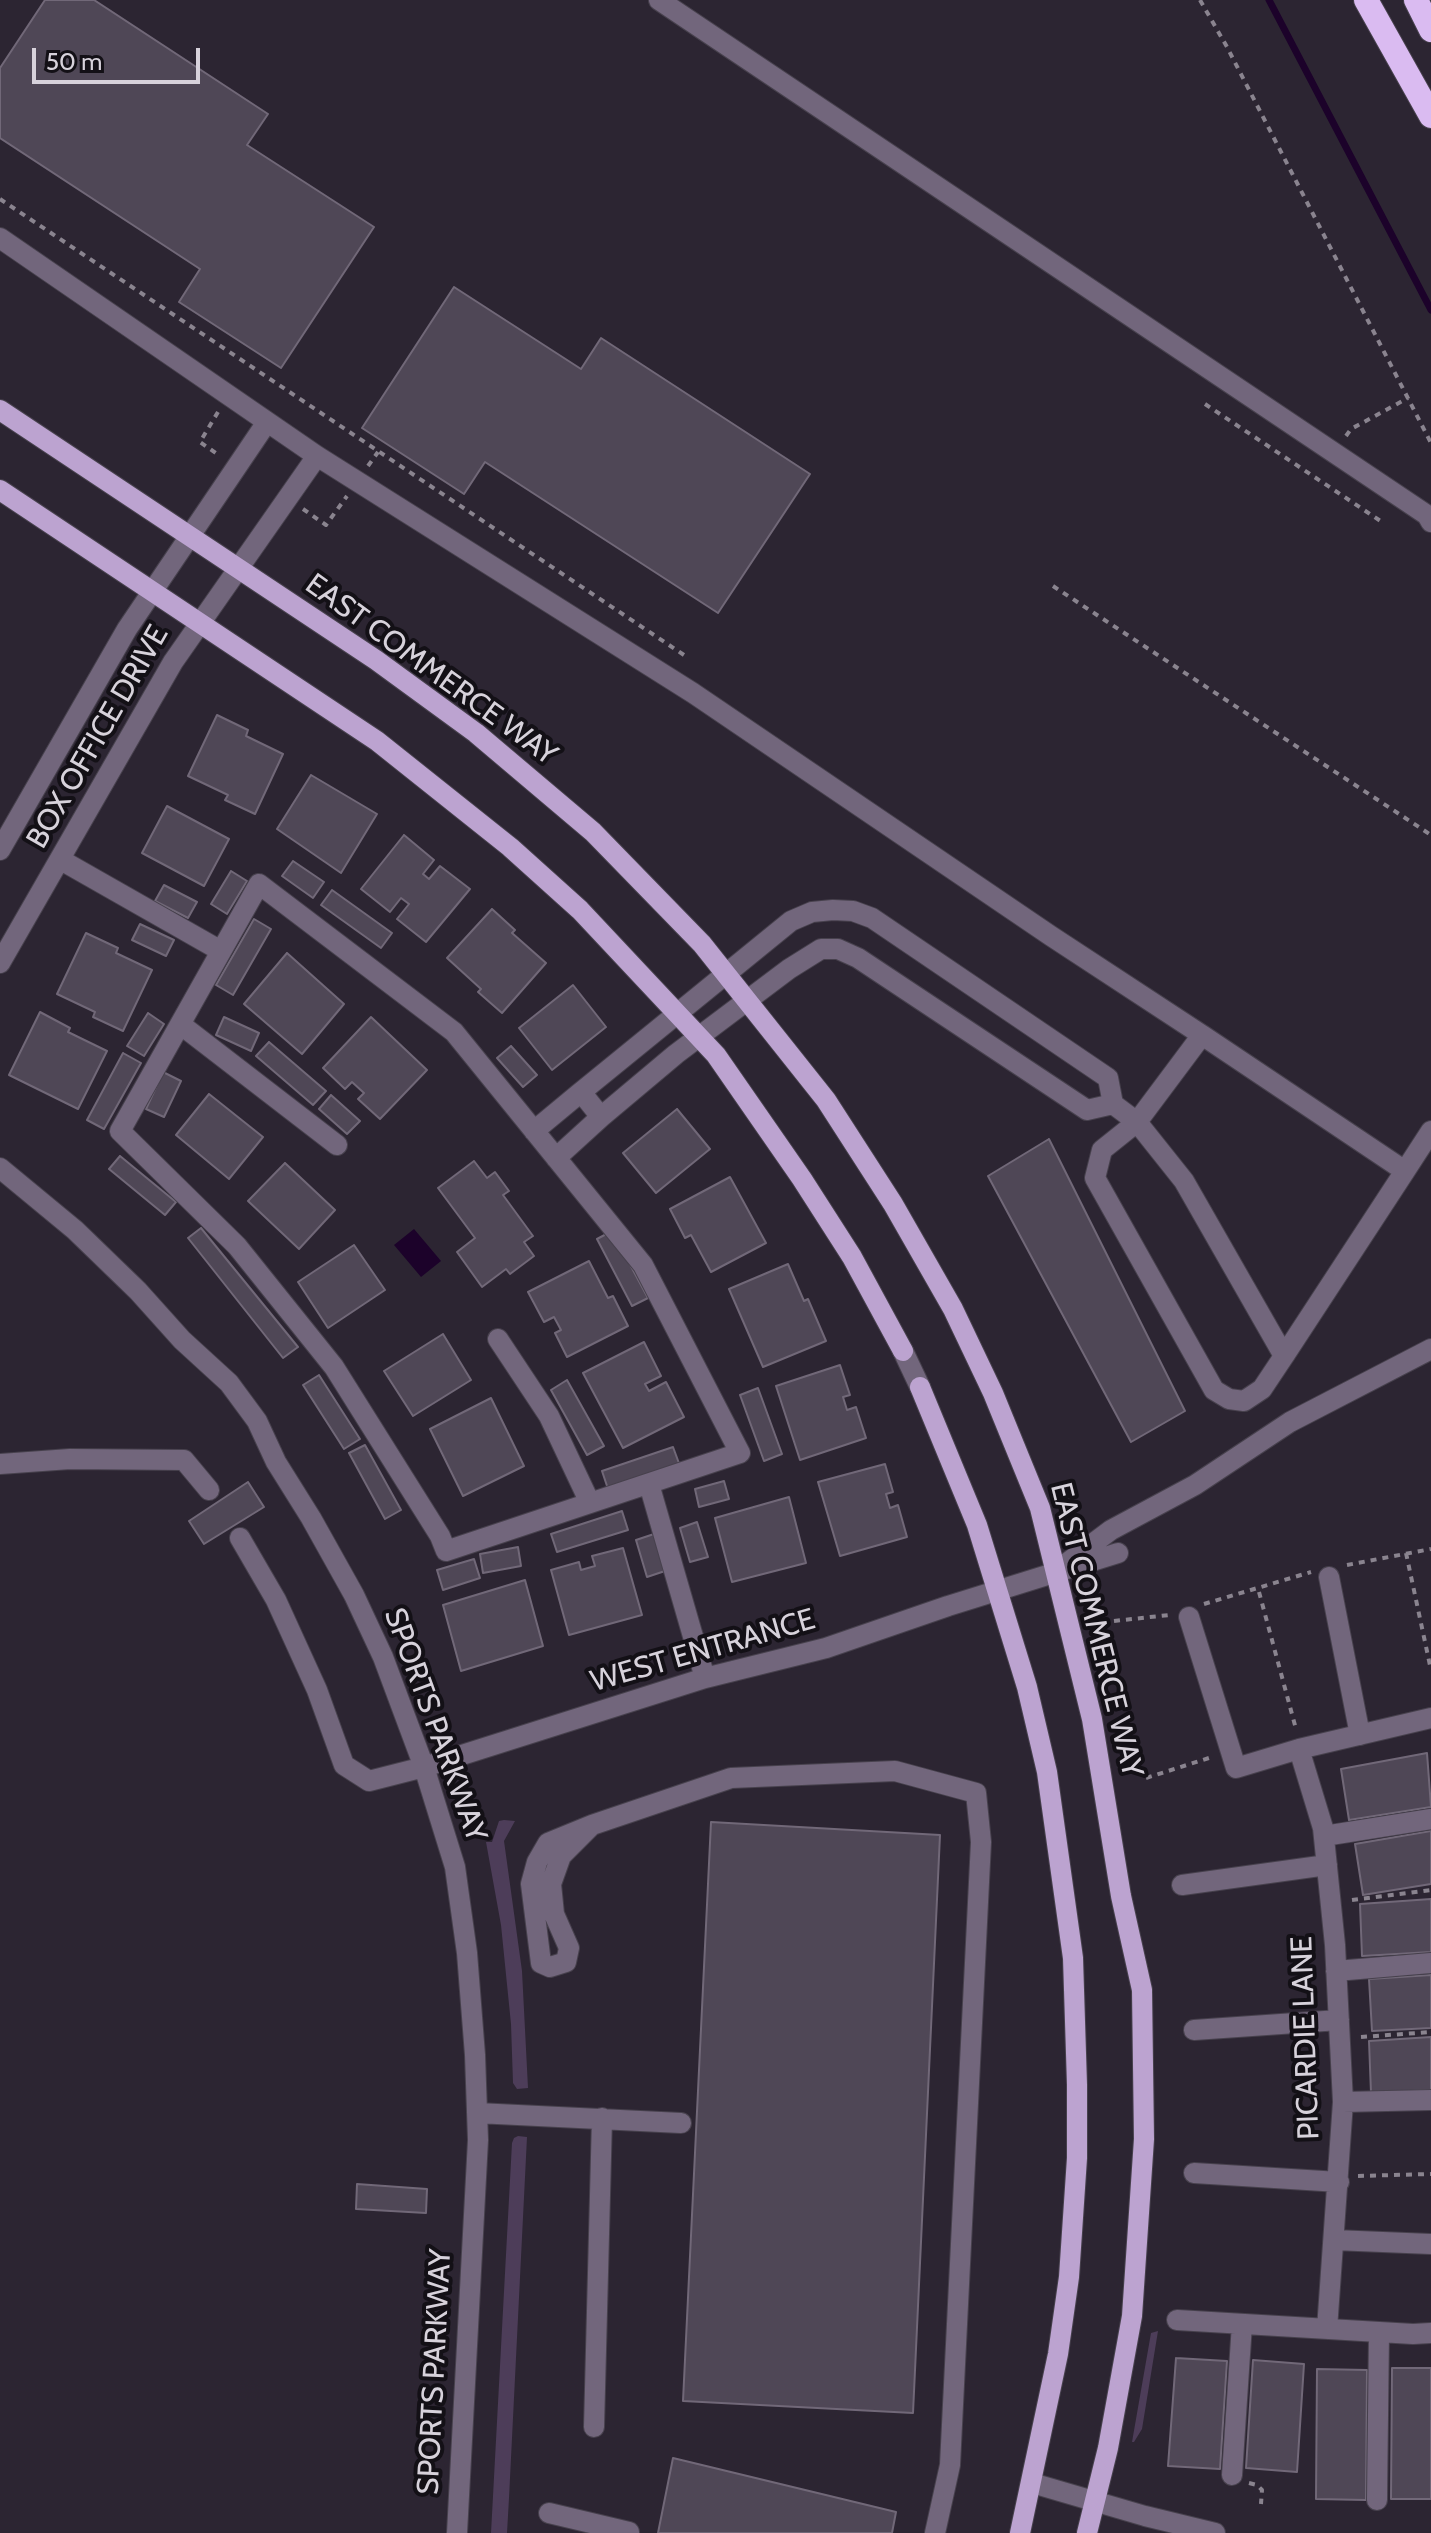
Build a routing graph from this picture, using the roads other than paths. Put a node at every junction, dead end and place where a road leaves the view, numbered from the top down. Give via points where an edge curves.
1 (659, 0) edge
2 (1366, 0) edge
3 (1416, 0) edge
4 (1431, 30) edge
5 (1431, 116) edge
6 (0, 238) edge
7 (0, 410) edge
8 (267, 422) junction
9 (317, 456) junction
10 (0, 490) edge
11 (1431, 522) edge
12 (190, 537) junction
13 (238, 568) junction
14 (152, 592) junction
15 (200, 624) junction
16 (2, 840) edge
17 (61, 860) junction
18 (221, 951) junction
19 (0, 963) edge
20 (726, 975) junction
21 (748, 1001) junction
22 (677, 1013) junction
23 (180, 1024) junction
24 (1202, 1035) junction
25 (699, 1037) junction
26 (581, 1092) junction
27 (1113, 1104) junction
28 (601, 1117) junction
29 (1137, 1122) junction
30 (534, 1131) junction
31 (1431, 1131) edge
32 (337, 1145) dead end
33 (556, 1158) junction
34 (0, 1168) edge
35 (1405, 1171) junction
36 (498, 1339) dead end
37 (1431, 1349) edge
38 (903, 1351) joint
39 (1284, 1356) junction
40 (920, 1387) joint
41 (0, 1464) edge
42 (649, 1484) junction
43 (209, 1490) dead end
44 (590, 1503) junction
45 (240, 1538) dead end
46 (1118, 1553) dead end
47 (1330, 1571) road end
48 (1055, 1573) junction
49 (998, 1590) junction
50 (1187, 1612) road end
51 (705, 1678) junction
52 (1431, 1718) edge
53 (1360, 1735) junction
54 (1298, 1739) junction
55 (424, 1767) junction
56 (1431, 1819) edge
57 (592, 1825) junction
58 (1324, 1836) junction
59 (1327, 1865) junction
60 (1182, 1885) dead end
61 (1431, 1963) edge
62 (1336, 1971) junction
63 (1339, 2020) junction
64 (1194, 2030) dead end
65 (1431, 2100) edge
66 (1343, 2102) junction
67 (477, 2113) junction
68 (602, 2118) junction
69 (681, 2123) dead end
70 (1194, 2173) dead end
71 (1348, 2179) junction
72 (1334, 2240) junction
73 (1431, 2244) edge
74 (1177, 2320) dead end
75 (1242, 2324) junction
76 (1327, 2329) junction
77 (1379, 2332) junction
78 (1431, 2333) edge
79 (594, 2427) dead end
80 (1232, 2475) dead end
81 (1032, 2483) junction
82 (1377, 2500) dead end
83 (1095, 2502) junction
84 (549, 2513) dead end
85 (629, 2532) edge
86 (457, 2533) edge
87 (935, 2533) edge
88 (1020, 2533) edge
89 (1087, 2533) edge
90 (1215, 2533) edge

1 - 11 street
2 - 5 highway
3 - 4 highway
6 - 8 street
7 - 12 main road, EAST COMMERCE WAY
8 - 9 street
8 - 12 street, BOX OFFICE DRIVE
9 - 13 street, BOX OFFICE DRIVE
9 - 24 street via 719,710
10 - 14 main road
12 - 13 main road, EAST COMMERCE WAY
12 - 14 street, BOX OFFICE DRIVE
13 - 15 street, BOX OFFICE DRIVE
13 - 20 main road, EAST COMMERCE WAY via 376,660 498,751 593,832
14 - 15 main road
14 - 16 street, BOX OFFICE DRIVE
15 - 17 street, BOX OFFICE DRIVE
15 - 22 main road via 377,741 459,804 580,910
17 - 18 street
17 - 19 street, BOX OFFICE DRIVE
18 - 23 street
18 - 30 street via 259,884 454,1032
20 - 21 main road, EAST COMMERCE WAY
20 - 22 street
20 - 27 street via 791,921 812,912 853,911 914,944 1108,1078
21 - 25 street
21 - 27 street via 821,949 838,949 1087,1110
21 - 48 main road, EAST COMMERCE WAY via 826,1100 953,1309 1040,1508
22 - 25 main road
22 - 26 street
23 - 32 street
23 - 44 street via 120,1131 237,1246 334,1367 446,1551
24 - 29 street
24 - 35 street
25 - 28 street
25 - 38 main road via 802,1179
26 - 28 street
26 - 30 street
27 - 29 street
28 - 33 street
29 - 39 street via 1184,1181
29 - 39 street via 1102,1150 1095,1178 1214,1390 1244,1401 1262,1389
30 - 33 street
31 - 35 street
33 - 42 street via 643,1265 740,1453
34 - 55 street, SPORTS PARKWAY via 138,1291 229,1383 257,1421 354,1595
35 - 39 street
36 - 44 street via 549,1416
37 - 48 street via 1290,1422 1195,1485 1111,1530
38 - 40 street
40 - 49 main road
41 - 43 street via 184,1460
42 - 44 street
42 - 51 street
45 - 55 street, WEST ENTRANCE via 276,1600 344,1765 369,1781
46 - 48 street, WEST ENTRANCE
47 - 53 street
48 - 49 street, WEST ENTRANCE
48 - 83 main road, EAST COMMERCE WAY via 1092,1719 1142,1990 1144,2139 1132,2316
49 - 51 street, WEST ENTRANCE via 826,1648
49 - 81 main road via 1047,1772 1076,2021 1077,2158 1069,2277
50 - 54 street via 1236,1768
51 - 55 street, WEST ENTRANCE
52 - 53 street
53 - 54 street
54 - 58 street, PICARDIE LANE
55 - 67 street, SPORTS PARKWAY via 455,1867 467,1953
56 - 58 street
57 - 57 street via 548,1843 534,1873 541,1963 550,1967 566,1962 569,1948 554,1914 551,1884 561,1856
57 - 87 street via 731,1778 895,1771 976,1793 981,1842 950,2465
58 - 59 street, PICARDIE LANE
59 - 60 street
59 - 62 street, PICARDIE LANE
61 - 62 street
62 - 63 street, PICARDIE LANE
63 - 64 street
63 - 66 street, PICARDIE LANE
65 - 66 street
66 - 71 street, PICARDIE LANE
67 - 68 street
67 - 86 street, SPORTS PARKWAY
68 - 69 street
68 - 79 street
70 - 71 street
71 - 72 street, PICARDIE LANE
72 - 73 street
72 - 76 street, PICARDIE LANE
74 - 75 street
75 - 76 street
75 - 80 street
76 - 77 street
77 - 78 street
77 - 82 street
81 - 83 street
81 - 88 main road
83 - 89 main road, EAST COMMERCE WAY
83 - 90 street
84 - 85 street

